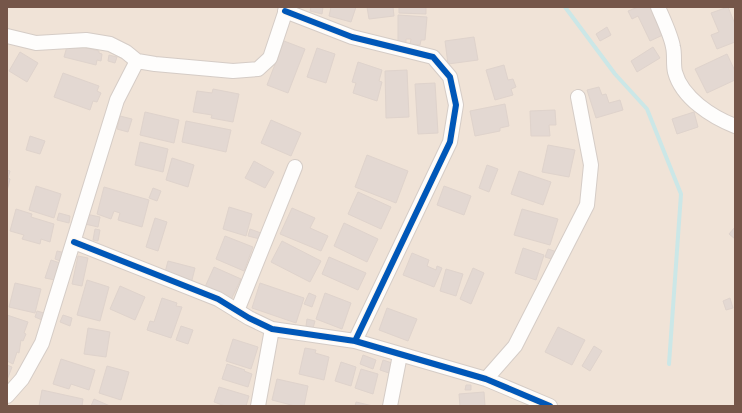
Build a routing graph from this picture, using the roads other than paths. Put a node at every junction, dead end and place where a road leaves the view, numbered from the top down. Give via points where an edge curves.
1 (658, 7) edge
2 (286, 9) edge
3 (7, 36) edge
4 (137, 61) junction
5 (578, 97) dead end
6 (735, 126) edge
7 (295, 168) dead end
8 (74, 242) junction
9 (237, 311) junction
10 (272, 329) junction
11 (355, 341) junction
12 (400, 355) junction
13 (486, 379) junction
14 (7, 396) edge
15 (258, 406) edge
16 (390, 406) edge
17 (550, 406) edge

1 - 6 street via 673,47 675,72 683,88 714,116
2 - 4 street via 270,58 258,69 233,71
2 - 11 street via 352,37 433,57 450,77 456,105 450,142
3 - 4 street via 36,43 86,40 110,44
4 - 8 street via 117,100
5 - 13 street via 591,165 587,205 515,346
7 - 9 street
8 - 9 street via 218,300
8 - 14 street via 42,344 22,379
9 - 10 street
10 - 11 street
10 - 15 street
11 - 12 street
12 - 13 street
12 - 16 street
13 - 17 street

